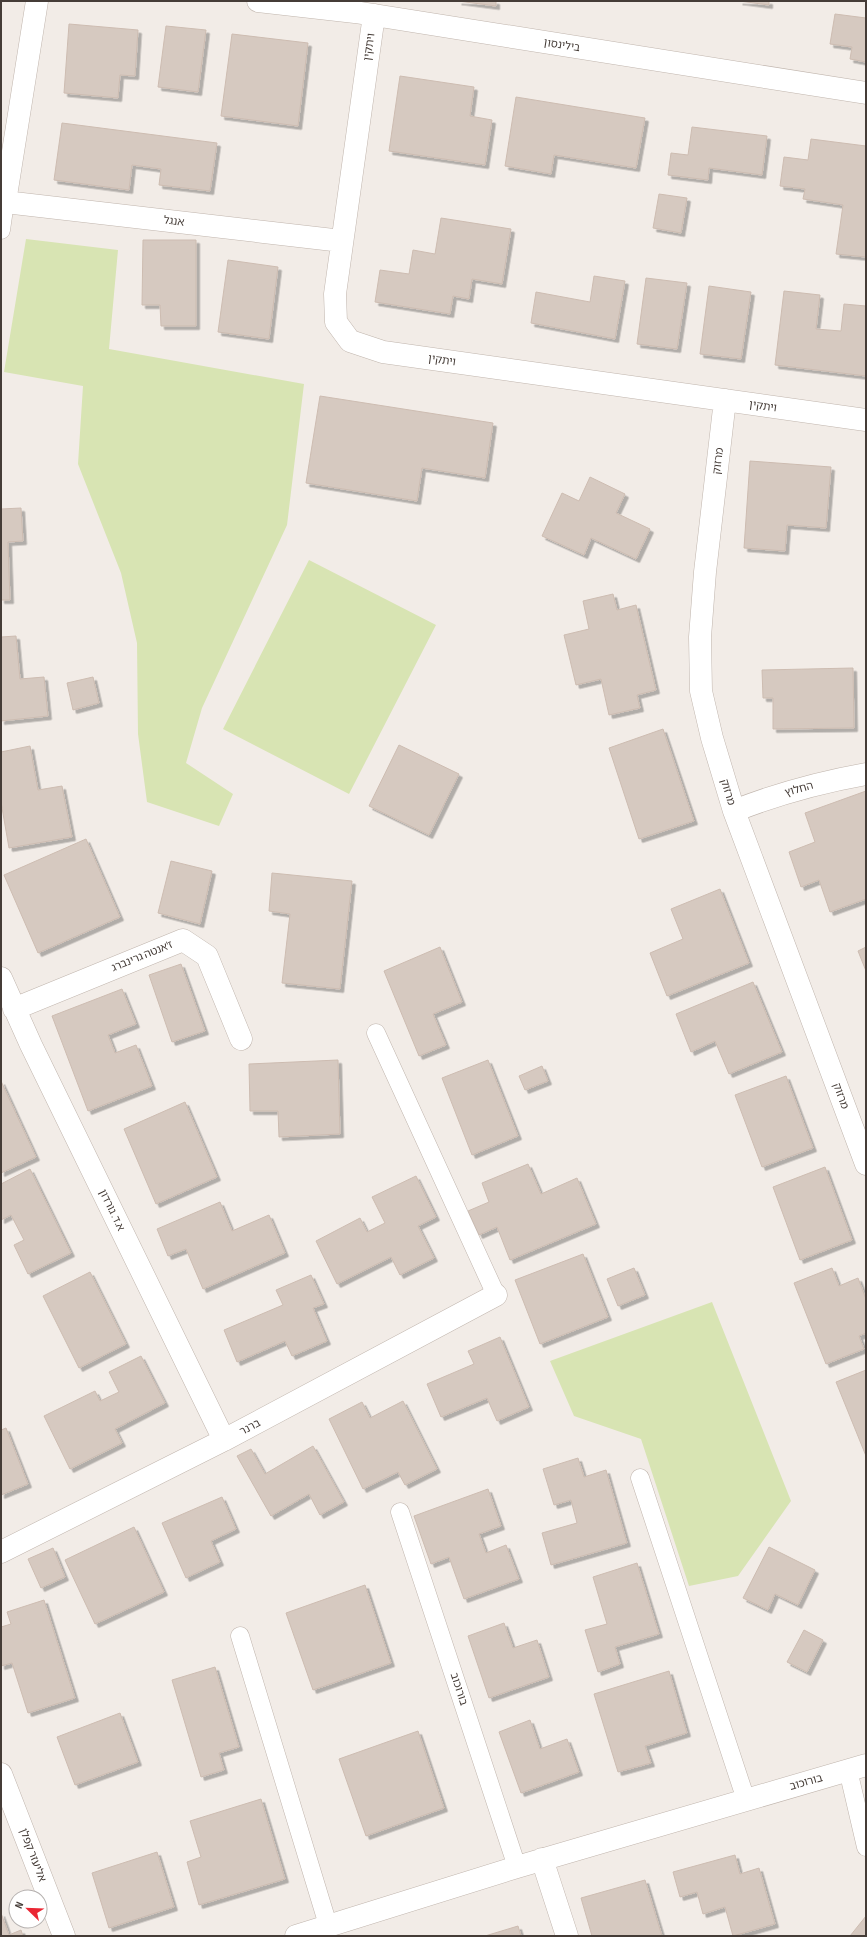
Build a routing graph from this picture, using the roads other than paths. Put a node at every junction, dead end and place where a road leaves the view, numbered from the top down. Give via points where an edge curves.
1 (37, 1) edge
2 (258, 1) edge
3 (340, 6) edge
4 (374, 15) junction
5 (866, 93) edge
6 (6, 202) junction
7 (1, 230) edge
8 (342, 241) junction
9 (725, 400) junction
10 (866, 420) edge
11 (866, 774) edge
12 (734, 811) junction
13 (1, 978) edge
14 (14, 1009) junction
15 (376, 1033) dead end
16 (241, 1039) dead end
17 (866, 1164) edge
18 (496, 1295) joint
19 (224, 1440) junction
20 (640, 1478) dead end
21 (400, 1512) dead end
22 (1, 1552) edge
23 (240, 1636) dead end
24 (857, 1767) edge
25 (1, 1774) edge
26 (746, 1800) junction
27 (866, 1847) edge
28 (542, 1860) junction
29 (517, 1867) junction
30 (328, 1925) junction
31 (64, 1936) edge
32 (296, 1936) edge
33 (567, 1936) edge

1 - 6 street
2 - 3 street, בילינסון
3 - 4 street, בילינסון
4 - 5 street, בילינסון
4 - 8 street, ויתקין
6 - 7 lane
6 - 8 street, אנגל
8 - 9 street, ויתקין via 335,294 336,322 350,341 383,352
9 - 10 street, ויתקין
9 - 12 street, מרזוק via 700,637 702,691 712,738
11 - 12 street, החלוץ via 822,782 767,798
12 - 17 street, מרזוק
13 - 14 street, א.ד. גורדון
14 - 16 street, ז'אנטה גרינברג via 183,940 207,956
14 - 19 street, א.ד. גורדון
15 - 18 lane
18 - 19 street, ברנר
19 - 22 street, ברנר
20 - 26 lane
21 - 29 lane, בורוכוב
23 - 30 lane
24 - 26 street, בורוכוב
24 - 27 lane
25 - 31 street, אליעזר קפלן
26 - 28 street, בורוכוב
28 - 29 street, בורוכוב
28 - 33 street
29 - 30 street, בורוכוב
30 - 32 street, בורוכוב

